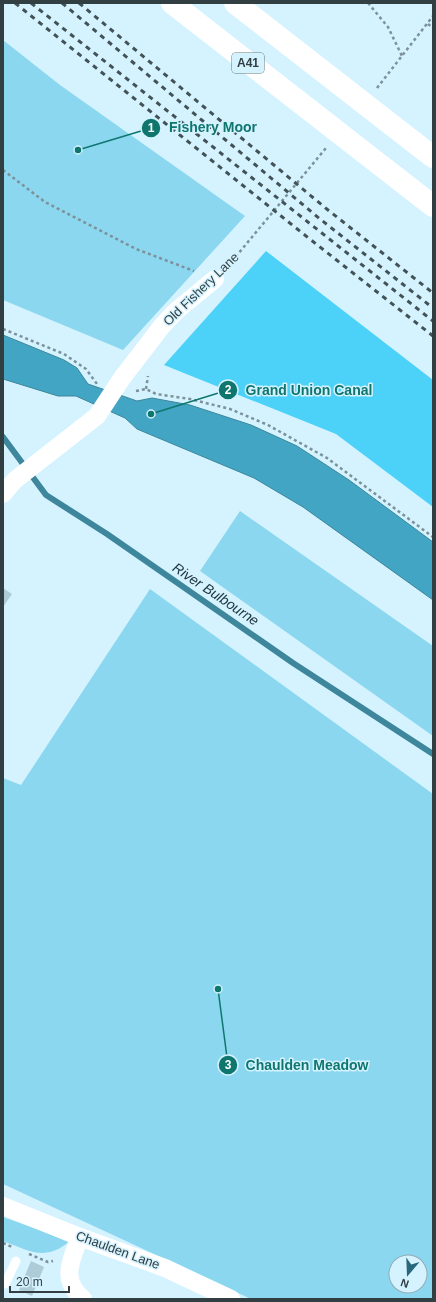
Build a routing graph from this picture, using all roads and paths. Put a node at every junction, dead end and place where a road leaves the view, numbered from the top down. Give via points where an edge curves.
1 (172, 3) edge
2 (235, 3) edge
3 (368, 3) edge
4 (433, 16) edge
5 (428, 24) junction
6 (433, 28) edge
7 (402, 56) junction
8 (376, 88) dead end
9 (331, 143) dead end
10 (433, 158) edge
11 (3, 170) edge
12 (433, 206) edge
13 (215, 279) junction
14 (3, 329) edge
15 (127, 385) junction
16 (99, 386) dead end
17 (3, 494) edge
18 (433, 537) edge
19 (3, 1206) edge
20 (80, 1237) junction
21 (3, 1243) edge
22 (18, 1250) dead end
23 (26, 1253) dead end
24 (71, 1259) junction
25 (16, 1261) dead end
26 (3, 1284) edge
27 (83, 1299) edge
28 (231, 1299) edge

1 - 12 highway, A41
2 - 10 highway
3 - 7 path via 388,27
4 - 5 path
5 - 6 path
5 - 7 path
7 - 8 path
9 - 13 path, Old Fishery Lane
11 - 13 path via 45,202 136,250
13 - 15 street, Old Fishery Lane via 162,326
14 - 16 path via 64,354 86,369
15 - 17 street, Old Fishery Lane via 96,416 15,480
15 - 18 path via 156,394 230,409 268,425 327,458
19 - 20 street, Chaulden Lane
20 - 24 street
20 - 28 street, Chaulden Lane via 165,1268
21 - 22 path
23 - 24 path via 48,1262
24 - 27 street via 68,1272 71,1284
25 - 26 lane

